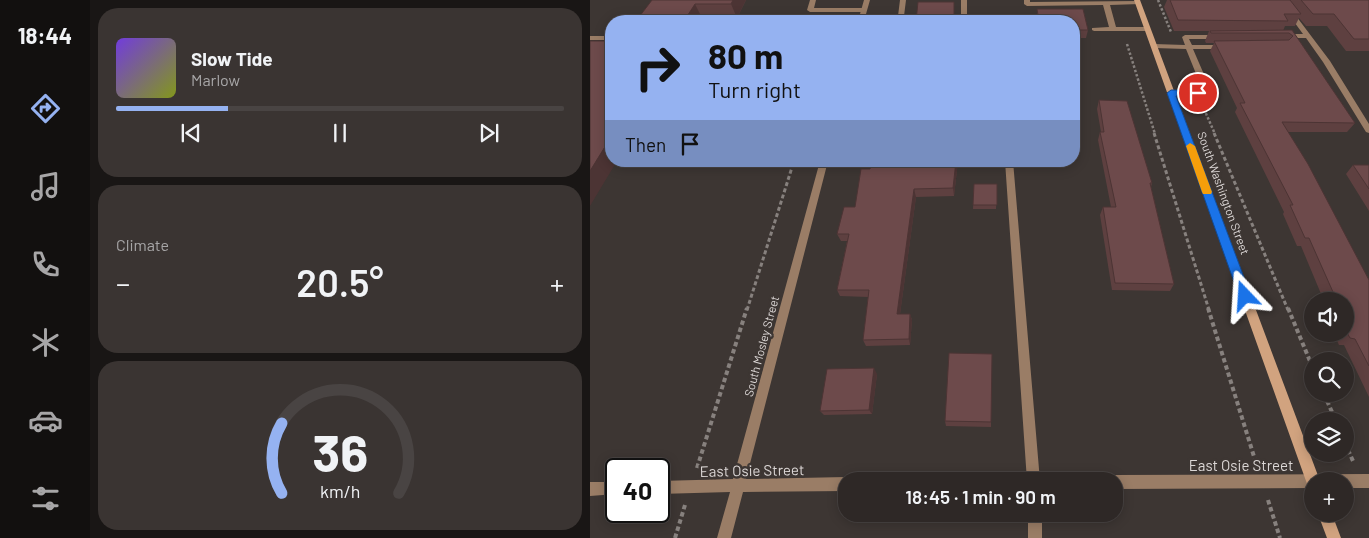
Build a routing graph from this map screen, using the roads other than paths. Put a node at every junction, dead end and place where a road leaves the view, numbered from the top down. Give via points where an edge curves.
1 (814, 0) edge
2 (867, 0) edge
3 (903, 0) edge
4 (964, 0) edge
5 (1027, 0) edge
6 (1281, 0) edge
7 (1081, 2) edge
8 (1138, 2) edge
9 (1106, 3) junction
10 (864, 10) junction
11 (863, 15) edge
12 (901, 15) edge
13 (964, 15) edge
14 (1094, 29) dead end
15 (1114, 29) junction
16 (1148, 29) junction
17 (1280, 36) edge
18 (1308, 36) junction
19 (1232, 37) edge
20 (590, 38) edge
21 (605, 38) edge
22 (1154, 46) junction
23 (1189, 47) junction
24 (1236, 47) edge
25 (1171, 93) junction
26 (1369, 130) edge
27 (822, 167) edge
28 (1009, 167) edge
29 (1033, 472) edge
30 (1310, 472) edge
31 (1304, 481) edge
32 (1354, 481) edge
33 (1369, 481) edge
34 (1123, 482) edge
35 (838, 484) edge
36 (738, 486) junction
37 (670, 487) edge
38 (590, 488) edge
39 (605, 488) edge
40 (1034, 522) edge
41 (1328, 522) edge
42 (724, 538) edge
43 (1035, 538) edge
44 (1334, 538) edge

1 - 10 street via 810,10
2 - 10 street
3 - 12 street
4 - 13 street
5 - 7 street via 1027,4
6 - 18 street
7 - 9 street
8 - 9 street
8 - 16 street, South Washington Street
9 - 15 street
10 - 11 street
14 - 15 street
15 - 16 street
16 - 22 street, South Washington Street
17 - 18 street
18 - 26 street
19 - 23 street via 1185,37
20 - 21 street
22 - 23 street
22 - 25 street, South Washington Street
23 - 24 street
23 - 25 street via 1208,93
25 - 30 street, South Washington Street
27 - 36 street, South Mosley Street
28 - 29 street
31 - 34 street, East Osie Street
32 - 33 street, East Osie Street
35 - 36 street, East Osie Street
36 - 37 street, East Osie Street
36 - 42 street, South Mosley Street
38 - 39 street
40 - 43 street
41 - 44 street

